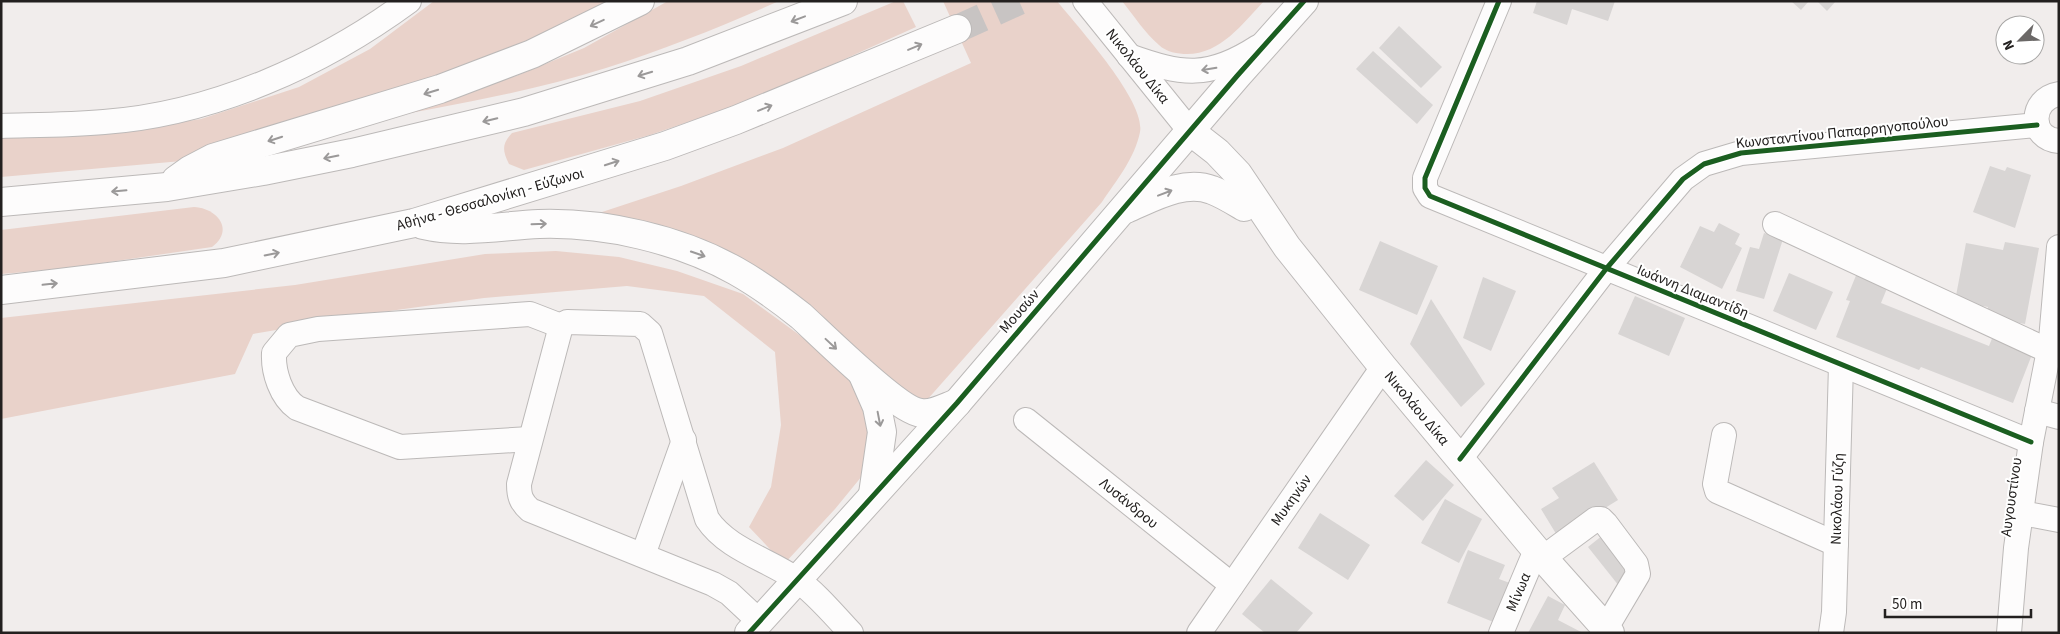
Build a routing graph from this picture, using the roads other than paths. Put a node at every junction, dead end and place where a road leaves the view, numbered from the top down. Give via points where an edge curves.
1 (409, 1) edge
2 (640, 1) edge
3 (844, 1) edge
4 (1085, 1) edge
5 (1304, 1) edge
6 (1499, 1) edge
7 (957, 29) tunnel mouth
8 (1268, 41) junction
9 (1129, 56) junction
10 (2059, 94) edge
11 (2037, 125) junction
12 (1, 126) edge
13 (1190, 131) junction
14 (2059, 141) edge
15 (167, 187) junction
16 (1, 202) edge
17 (1244, 207) junction
18 (1120, 212) junction
19 (414, 223) junction
20 (1775, 224) dead end
21 (1287, 247) junction
22 (2059, 247) edge
23 (1606, 270) junction
24 (1, 290) edge
25 (561, 326) junction
26 (2049, 351) junction
27 (1841, 365) junction
28 (1384, 367) junction
29 (863, 373) junction
30 (957, 403) junction
31 (2048, 414) edge
32 (1026, 420) dead end
33 (1724, 435) dead end
34 (530, 439) junction
35 (684, 440) junction
36 (2031, 442) junction
37 (1460, 459) junction
38 (873, 494) junction
39 (2022, 513) junction
40 (2059, 520) edge
41 (1836, 544) junction
42 (1539, 554) junction
43 (643, 555) junction
44 (797, 579) junction
45 (1232, 585) junction
46 (754, 627) edge
47 (1608, 630) edge
48 (851, 633) edge
49 (1199, 633) edge
50 (1500, 633) edge
51 (1831, 633) edge
52 (2009, 633) edge

1 - 12 street via 376,26 301,66 193,108 105,122
2 -> 15 main road via 532,54 440,89 213,158
3 -> 15 main road via 688,61 524,112 343,155
4 - 9 street, Νικολάου Δίκα
5 - 8 main road, Μουσών
6 - 23 street, Ιωάννη Διαμαντίδη via 1425,178 1425,188 1430,196
19 -> 7 main road, Αθήνα - Θεσσαλονίκη - Εύζωνοι via 665,146
8 -> 9 street via 1243,57 1211,69 1176,70
8 - 13 main road, Μουσών
9 - 13 street, Νικολάου Δίκα
10 - 11 street via 2046,98 2041,104 2037,110
11 - 14 street via 2047,137
11 - 23 street, Κωνσταντίνου Παπαρρηγοπούλου via 1740,153 1718,158 1683,179
13 - 17 main road, Νικολάου Δίκα via 1208,164
13 - 18 main road, Μουσών
13 - 21 main road, Νικολάου Δίκα via 1238,174
15 -> 16 main road
18 -> 17 main road via 1172,190 1198,187 1212,190
17 - 21 main road, Νικολάου Δίκα
18 - 30 main road, Μουσών
24 -> 19 main road, Αθήνα - Θεσσαλονίκη - Εύζωνοι via 224,263
19 -> 29 main road via 445,230 570,224 618,231 678,247 752,280 800,316
20 - 26 street
21 - 28 main road, Νικολάου Δίκα
22 - 26 street, Αυγουστίνου
23 - 27 street, Ιωάννη Διαμαντίδη
23 - 37 street, Κωνσταντίνου Παπαρρηγοπούλου
25 - 34 street
25 - 34 street via 530,314 318,329 289,335 274,353 276,373 288,402 400,447
25 - 35 street via 567,322 640,324 646,327
26 - 31 street, Αυγουστίνου
27 - 36 street, Ιωάννη Διαμαντίδη
27 - 41 street, Νικολάου Γύζη
28 - 37 main road, Νικολάου Δίκα
28 - 45 street, Μυκηνών
29 - 30 main road via 920,414
29 -> 38 main road via 877,407 882,432
30 - 38 main road, Μουσών
31 - 36 street, Αυγουστίνου
32 - 45 street, Λυσάνδρου
33 - 41 street via 1715,484 1717,491
34 - 43 street via 519,484 523,504 530,510
35 - 43 street
35 - 44 street via 707,519 714,528 728,540
36 - 39 street, Αυγουστίνου
37 - 42 main road, Νικολάου Δίκα
38 - 44 main road, Μουσών
39 - 40 street
39 - 52 street, Αυγουστίνου
41 - 51 street, Νικολάου Γύζη
42 - 47 main road, Νικολάου Δίκα
42 - 47 street via 1596,519 1606,524 1636,564 1638,574
42 - 50 street, Μίνωα
43 - 46 street via 728,593
44 - 46 main road, Μουσών
44 - 48 street
45 - 49 street, Μυκηνών

